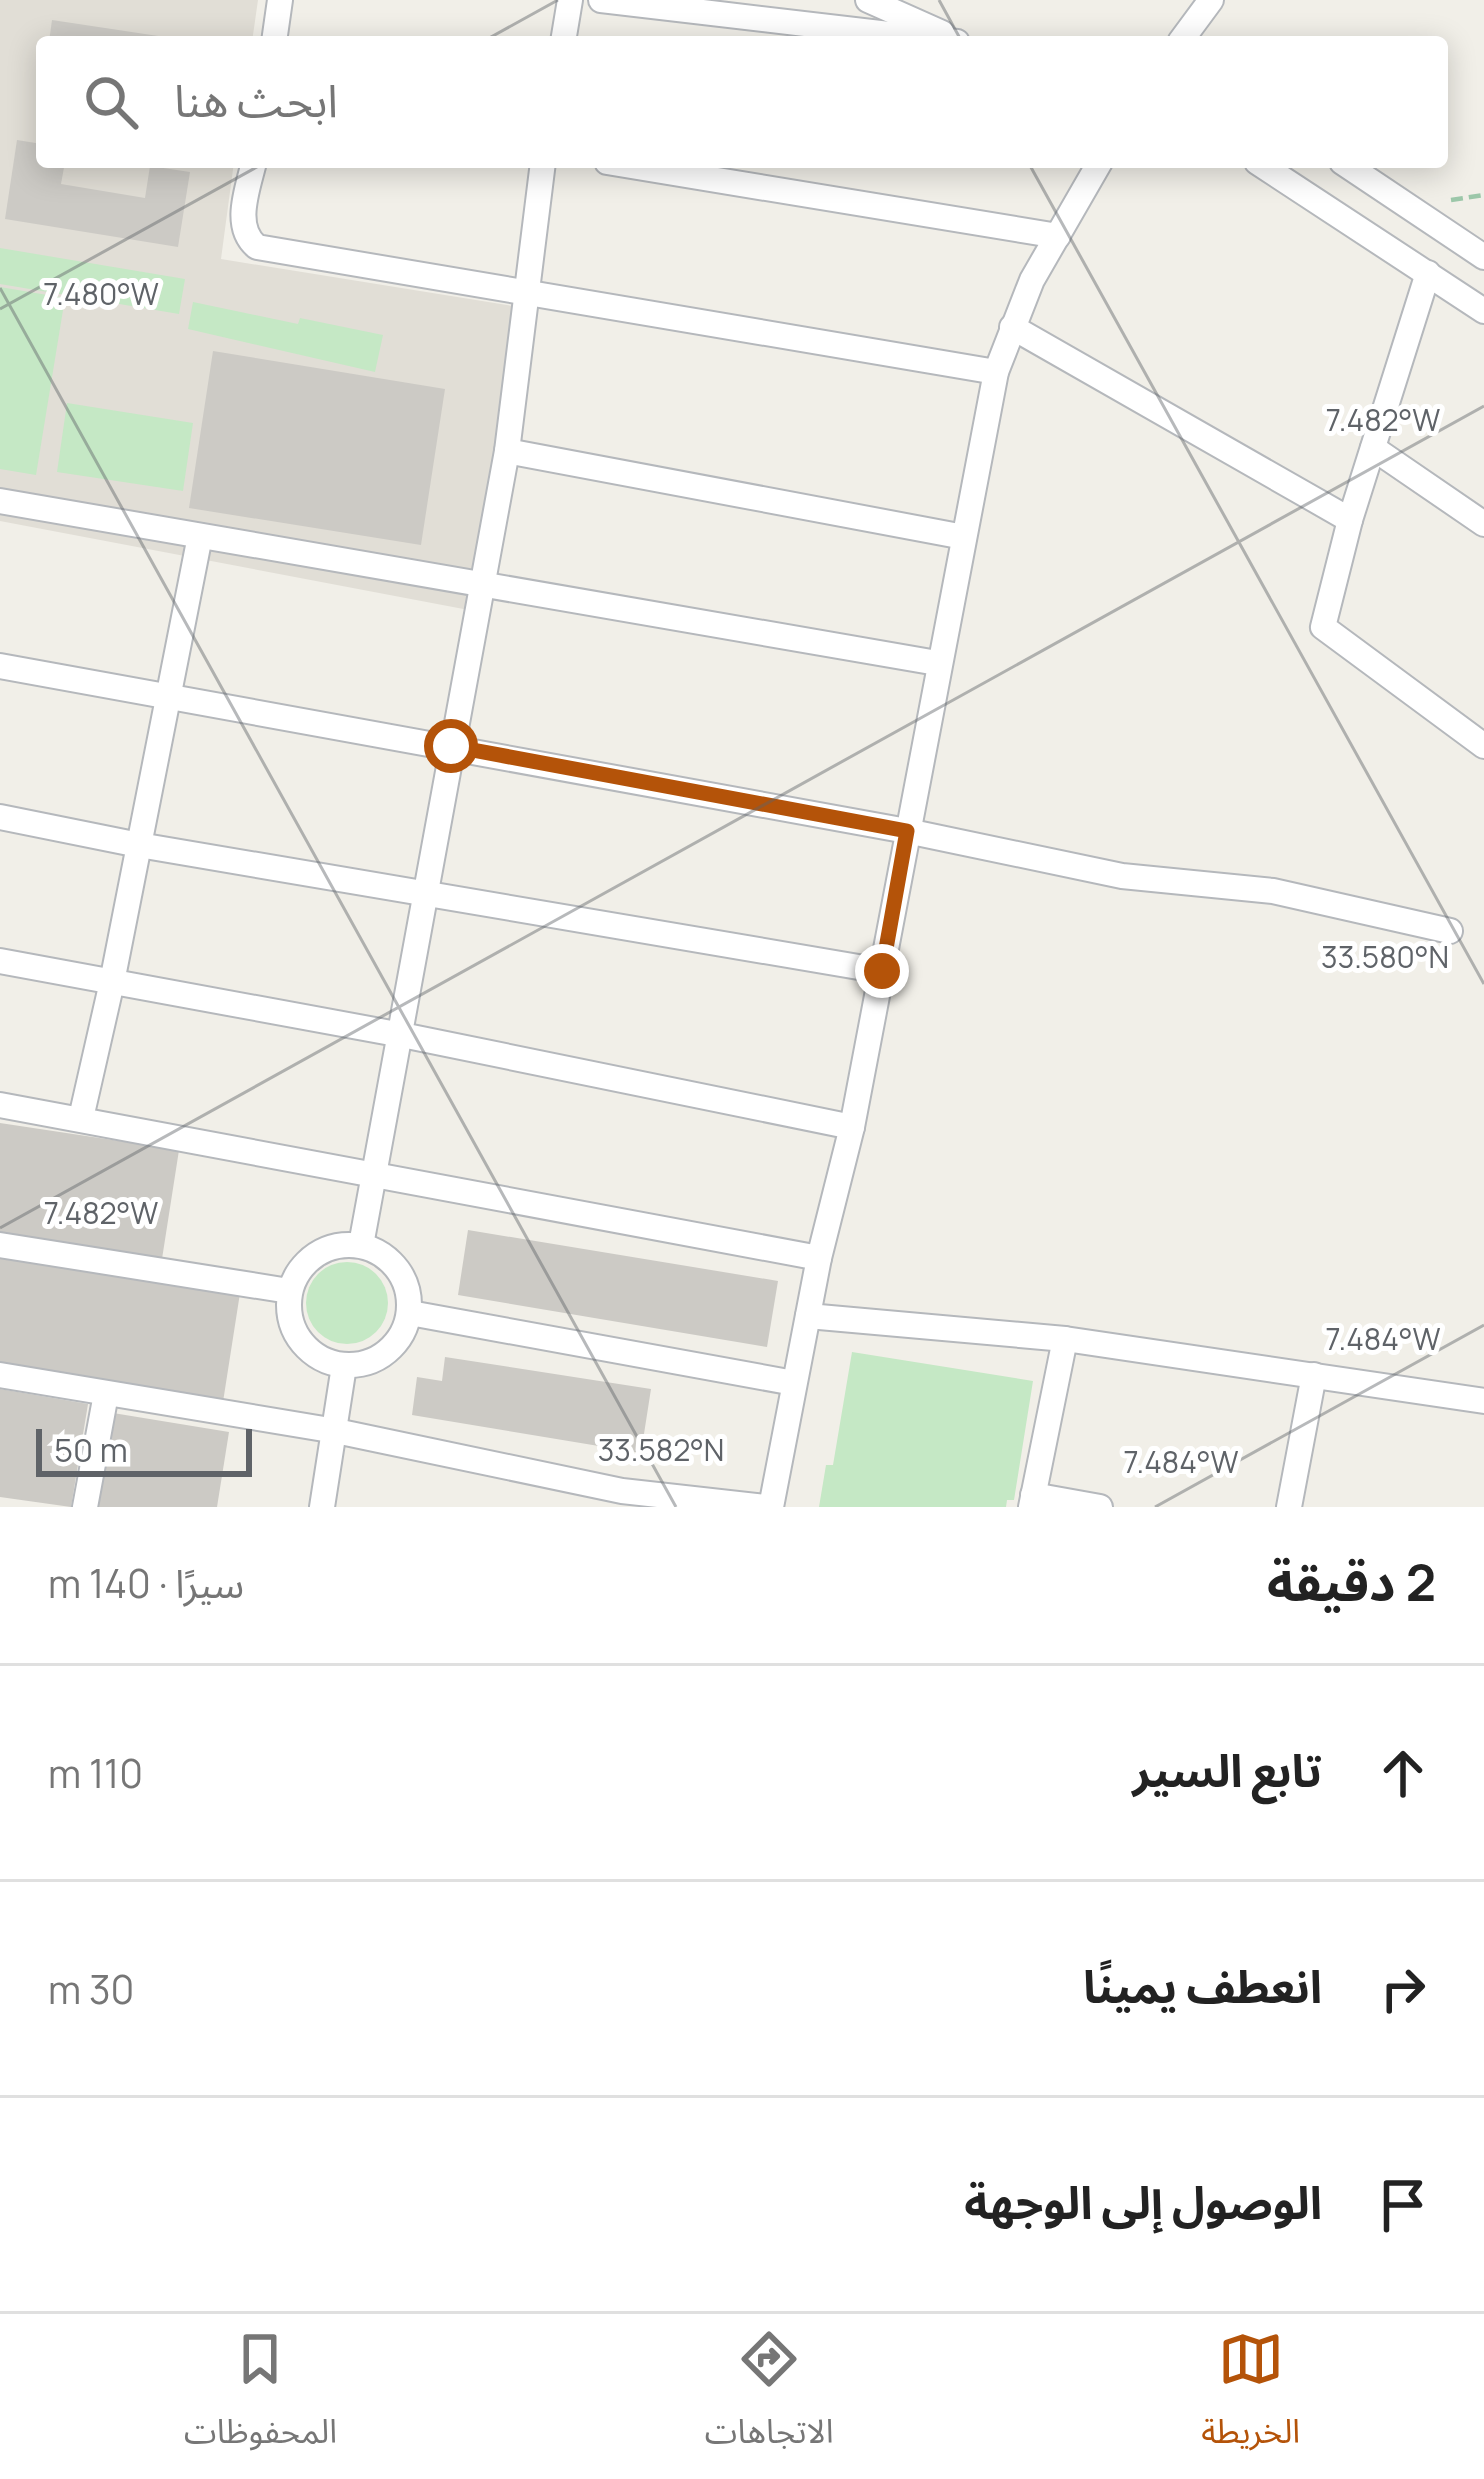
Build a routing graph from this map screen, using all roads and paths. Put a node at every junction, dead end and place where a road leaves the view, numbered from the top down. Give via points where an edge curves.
1 (280, 0) edge
2 (570, 0) edge
3 (602, 0) edge
4 (868, 0) edge
5 (1211, 0) edge
6 (275, 36) edge
7 (564, 36) edge
8 (909, 36) edge
9 (947, 36) edge
10 (1184, 36) edge
11 (253, 168) edge
12 (542, 168) edge
13 (644, 168) edge
14 (1097, 168) edge
15 (1266, 168) edge
16 (1351, 168) edge
17 (1058, 236) junction
18 (1484, 257) edge
19 (1428, 273) junction
20 (530, 295) junction
21 (1484, 310) edge
22 (1012, 326) junction
23 (995, 372) junction
24 (1373, 448) junction
25 (507, 451) junction
26 (0, 501) edge
27 (1350, 520) junction
28 (1484, 524) edge
29 (200, 536) junction
30 (964, 537) junction
31 (482, 584) junction
32 (938, 663) junction
33 (0, 666) edge
34 (169, 697) junction
35 (451, 746) junction
36 (1484, 746) edge
37 (0, 817) edge
38 (907, 831) junction
39 (139, 845) junction
40 (426, 895) junction
41 (1450, 931) dead end
42 (0, 961) edge
43 (882, 971) junction
44 (112, 982) junction
45 (402, 1035) junction
46 (0, 1105) edge
47 (81, 1118) junction
48 (852, 1126) junction
49 (374, 1174) junction
50 (0, 1244) edge
51 (361, 1245) junction
52 (819, 1258) junction
53 (290, 1291) junction
54 (410, 1313) junction
55 (808, 1316) junction
56 (1065, 1339) junction
57 (344, 1366) junction
58 (0, 1375) edge
59 (1314, 1375) junction
60 (794, 1383) junction
61 (106, 1394) junction
62 (1484, 1401) edge
63 (336, 1431) junction
64 (621, 1499) edge
65 (1032, 1501) edge
66 (85, 1507) edge
67 (322, 1507) edge
68 (768, 1507) edge
69 (1100, 1507) edge
70 (1289, 1507) edge

1 - 6 street
2 - 7 street
3 - 8 street
4 - 9 street
5 - 10 street
11 - 20 street via 244,221 257,247
12 - 20 street
13 - 17 street
14 - 17 street
15 - 19 street
16 - 18 street
17 - 22 street
19 - 21 street
19 - 24 street
20 - 23 street
20 - 25 street
22 - 23 street
22 - 27 street
23 - 30 street
24 - 27 street
24 - 28 street
25 - 30 street
25 - 31 street
26 - 29 street
27 - 36 street via 1323,627
29 - 31 street
29 - 34 street
30 - 32 street
31 - 32 street
31 - 35 street
32 - 38 street
33 - 34 street
34 - 35 street
34 - 39 street
35 - 38 street
35 - 40 street
37 - 39 street
38 - 41 street via 1122,877 1274,891
38 - 43 street
39 - 40 street
39 - 44 street
40 - 43 street
40 - 45 street
42 - 44 street
43 - 48 street
44 - 45 street
44 - 47 street
45 - 48 street
45 - 49 street
46 - 47 street
47 - 49 street
48 - 52 street
49 - 51 street
49 - 52 street
50 - 53 street
51 - 53 street via 316,1253
51 - 54 street via 386,1257 403,1278
52 - 55 street
53 - 57 street via 289,1317 300,1341
54 - 57 street via 390,1350
54 - 60 street
55 - 56 street
55 - 60 street
56 - 59 street
56 - 65 street
57 - 63 street
58 - 61 street
59 - 62 street
59 - 70 street
60 - 68 street
61 - 63 street
61 - 66 street
63 - 64 street
63 - 67 street
64 - 68 street
65 - 69 street

